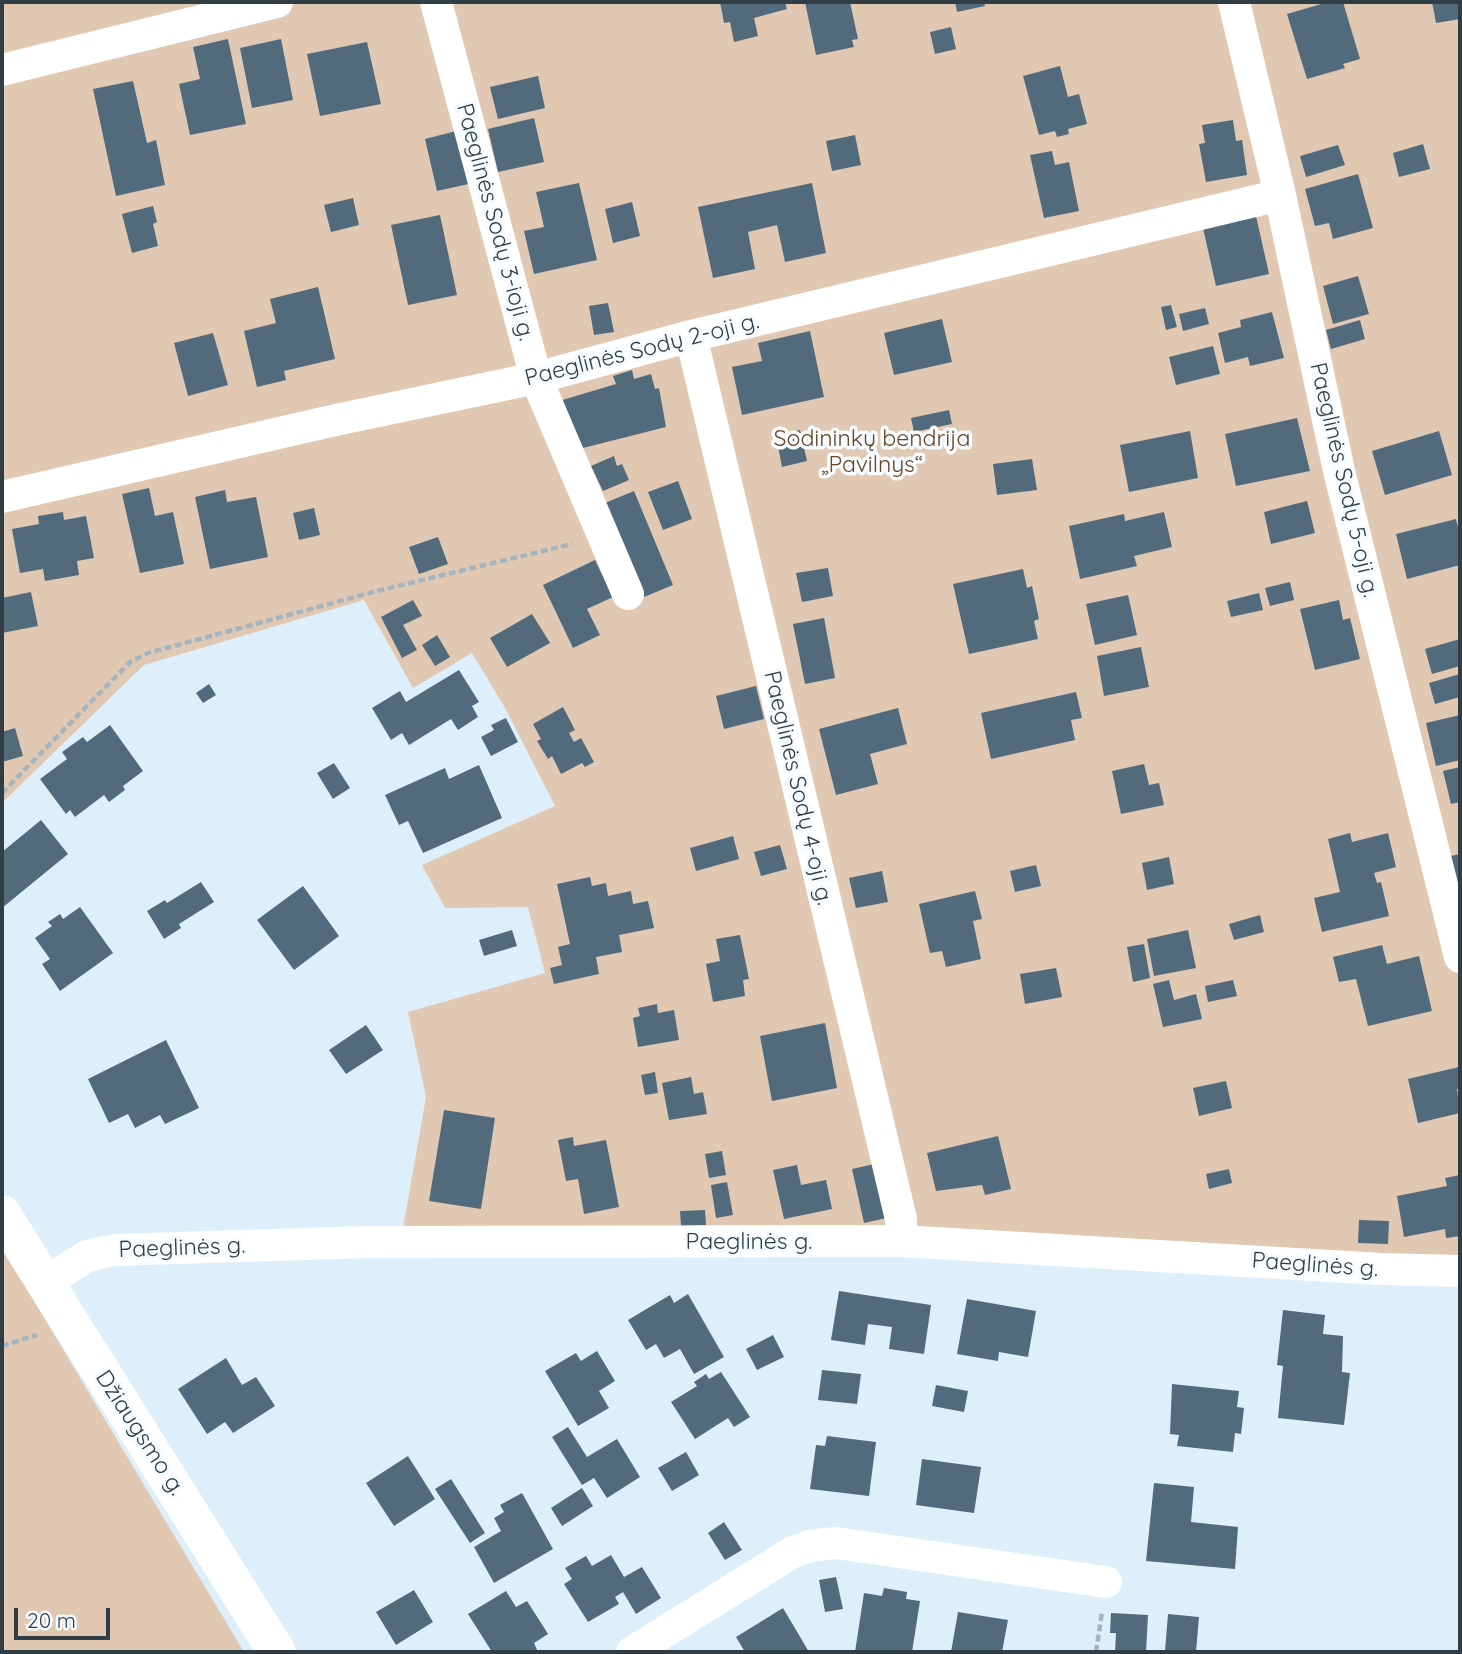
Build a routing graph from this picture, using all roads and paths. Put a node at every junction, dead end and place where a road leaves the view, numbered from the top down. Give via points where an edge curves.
1 (277, 2) edge
2 (436, 2) edge
3 (1234, 2) edge
4 (2, 70) edge
5 (1280, 195) junction
6 (691, 335) junction
7 (536, 378) junction
8 (2, 497) edge
9 (604, 536) junction
10 (628, 594) dead end
11 (2, 793) edge
12 (1460, 957) edge
13 (2, 1214) edge
14 (901, 1241) junction
15 (1460, 1271) edge
16 (45, 1283) junction
17 (1106, 1582) joint
18 (276, 1652) edge
19 (632, 1652) edge
20 (1096, 1652) edge

1 - 4 street
2 - 7 street, Paeglinės Sodų 3-ioji g.
3 - 5 street, Paeglinės Sodų 5-oji g.
5 - 6 street, Paeglinės Sodų 2-oji g.
5 - 12 street, Paeglinės Sodų 5-oji g. via 1339,471
6 - 7 street, Paeglinės Sodų 2-oji g.
6 - 14 street, Paeglinės Sodų 4-oji g. via 901,1219
7 - 8 street, Paeglinės Sodų 2-oji g.
7 - 9 street, Paeglinės Sodų 3-ioji g.
9 - 10 street, Paeglinės Sodų 3-ioji g.
9 - 11 path via 148,653 130,662
13 - 16 street, Džiaugsmo g.
14 - 15 street, Paeglinės g.
14 - 16 street, Paeglinės g. via 369,1242 114,1250 87,1256
16 - 18 street, Džiaugsmo g.
17 - 19 street via 836,1543 810,1545
17 - 20 path

